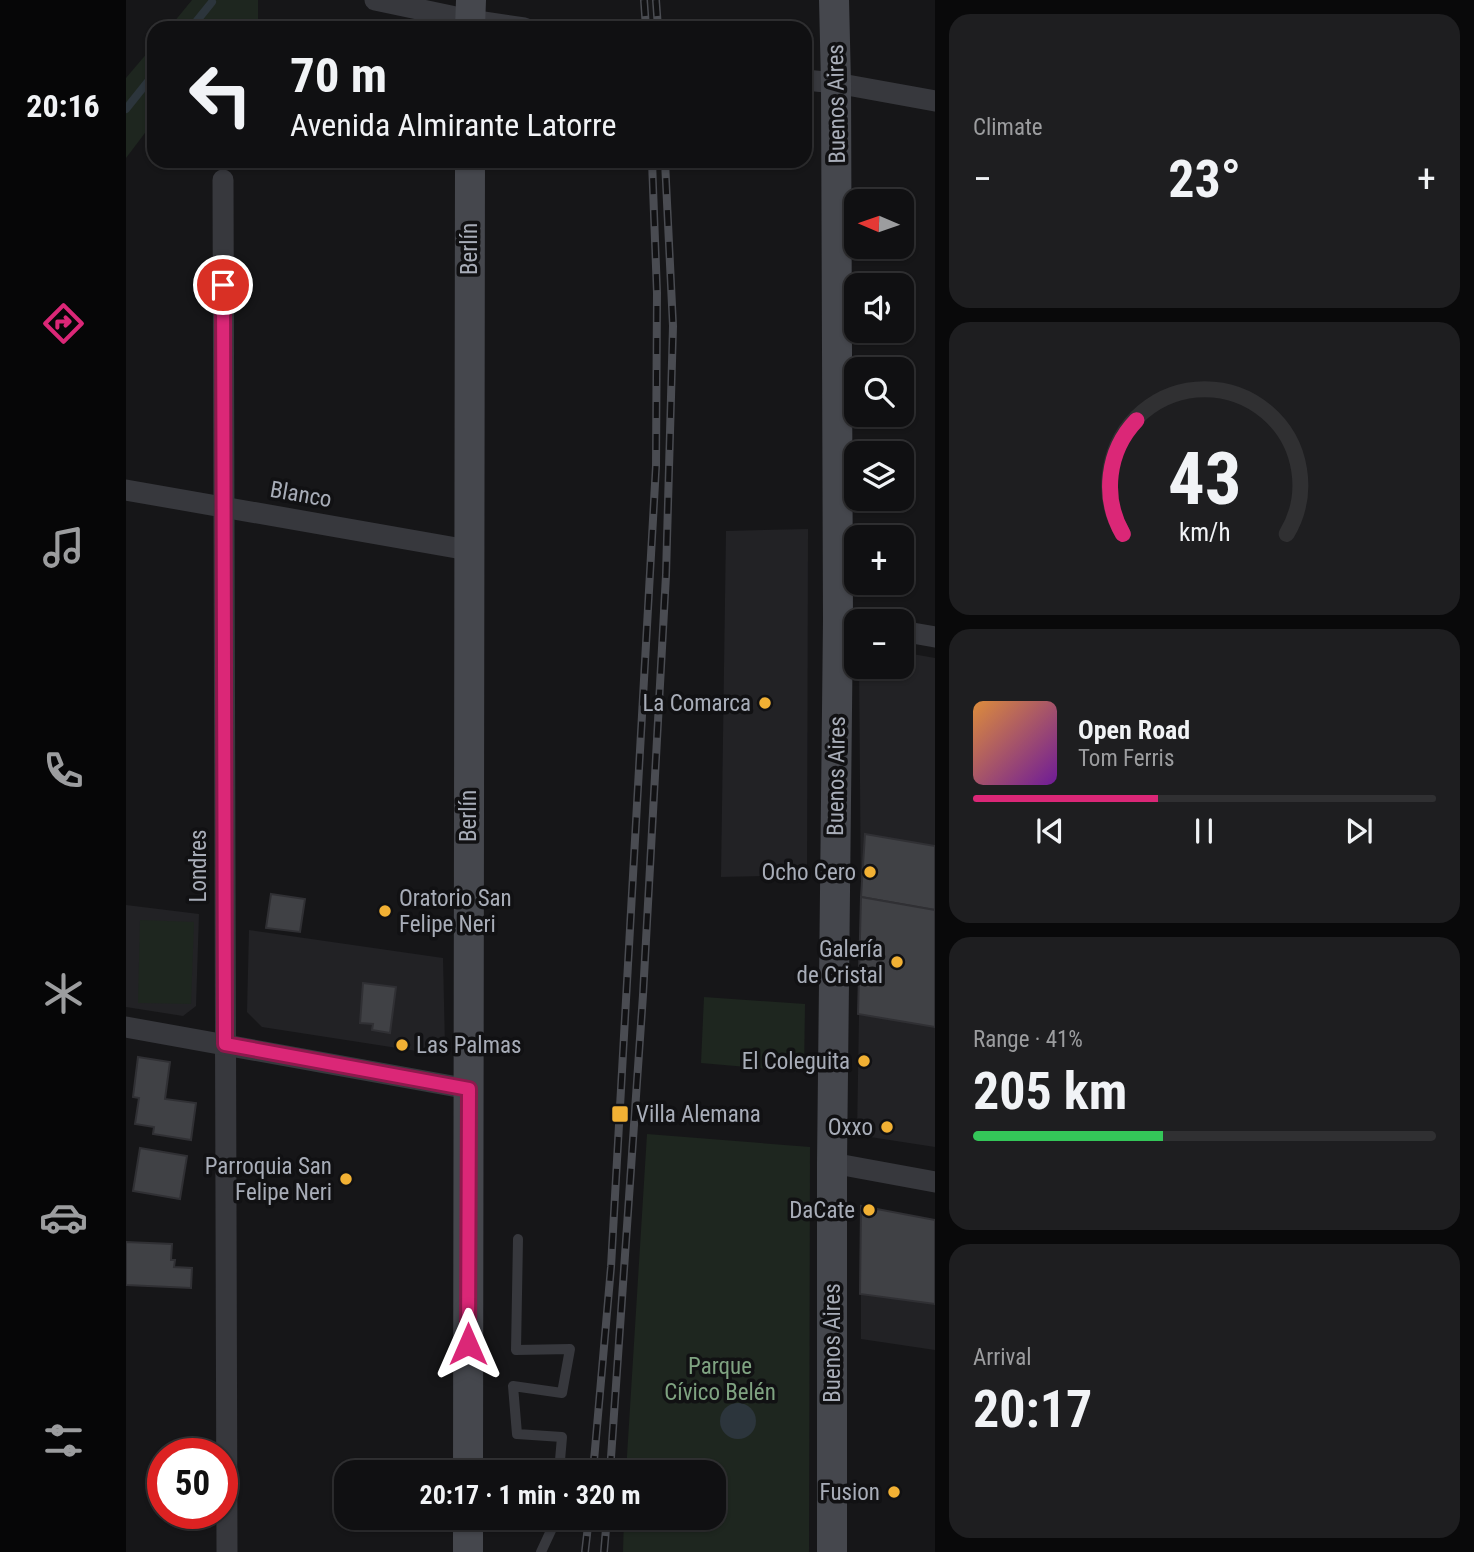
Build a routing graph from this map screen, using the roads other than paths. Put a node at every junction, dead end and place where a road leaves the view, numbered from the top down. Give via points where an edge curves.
1 (375, 0) edge
2 (834, 0) edge
3 (471, 16) edge
4 (493, 21) edge
5 (812, 81) edge
6 (836, 83) junction
7 (935, 102) edge
8 (470, 168) edge
9 (223, 180) dead end
10 (126, 490) edge
11 (224, 507) junction
12 (468, 550) junction
13 (847, 609) edge
14 (914, 633) edge
15 (935, 637) edge
16 (845, 679) edge
17 (126, 1027) edge
18 (225, 1044) junction
19 (469, 1089) junction
20 (832, 1163) junction
21 (935, 1182) edge
22 (518, 1239) dead end
23 (468, 1460) edge
24 (560, 1460) edge
25 (468, 1530) edge
26 (551, 1530) edge
27 (227, 1552) edge
28 (468, 1552) edge
29 (541, 1552) edge
30 (832, 1552) edge

1 - 3 street
2 - 6 street, Buenos Aires
3 - 4 street
5 - 6 street
6 - 7 street
6 - 13 street, Buenos Aires
8 - 12 street, Berlín
9 - 11 street, Londres
10 - 11 street, Blanco
11 - 12 street, Blanco
11 - 18 street, Londres
12 - 19 street, Berlín
14 - 15 street
16 - 20 street, Buenos Aires
17 - 18 street
18 - 19 street
18 - 27 street, Londres
19 - 23 street, Berlín
20 - 21 street
20 - 30 street, Buenos Aires
22 - 24 lane via 516,1350 570,1349 562,1393 513,1386 517,1434 562,1437
25 - 28 street
26 - 29 lane

